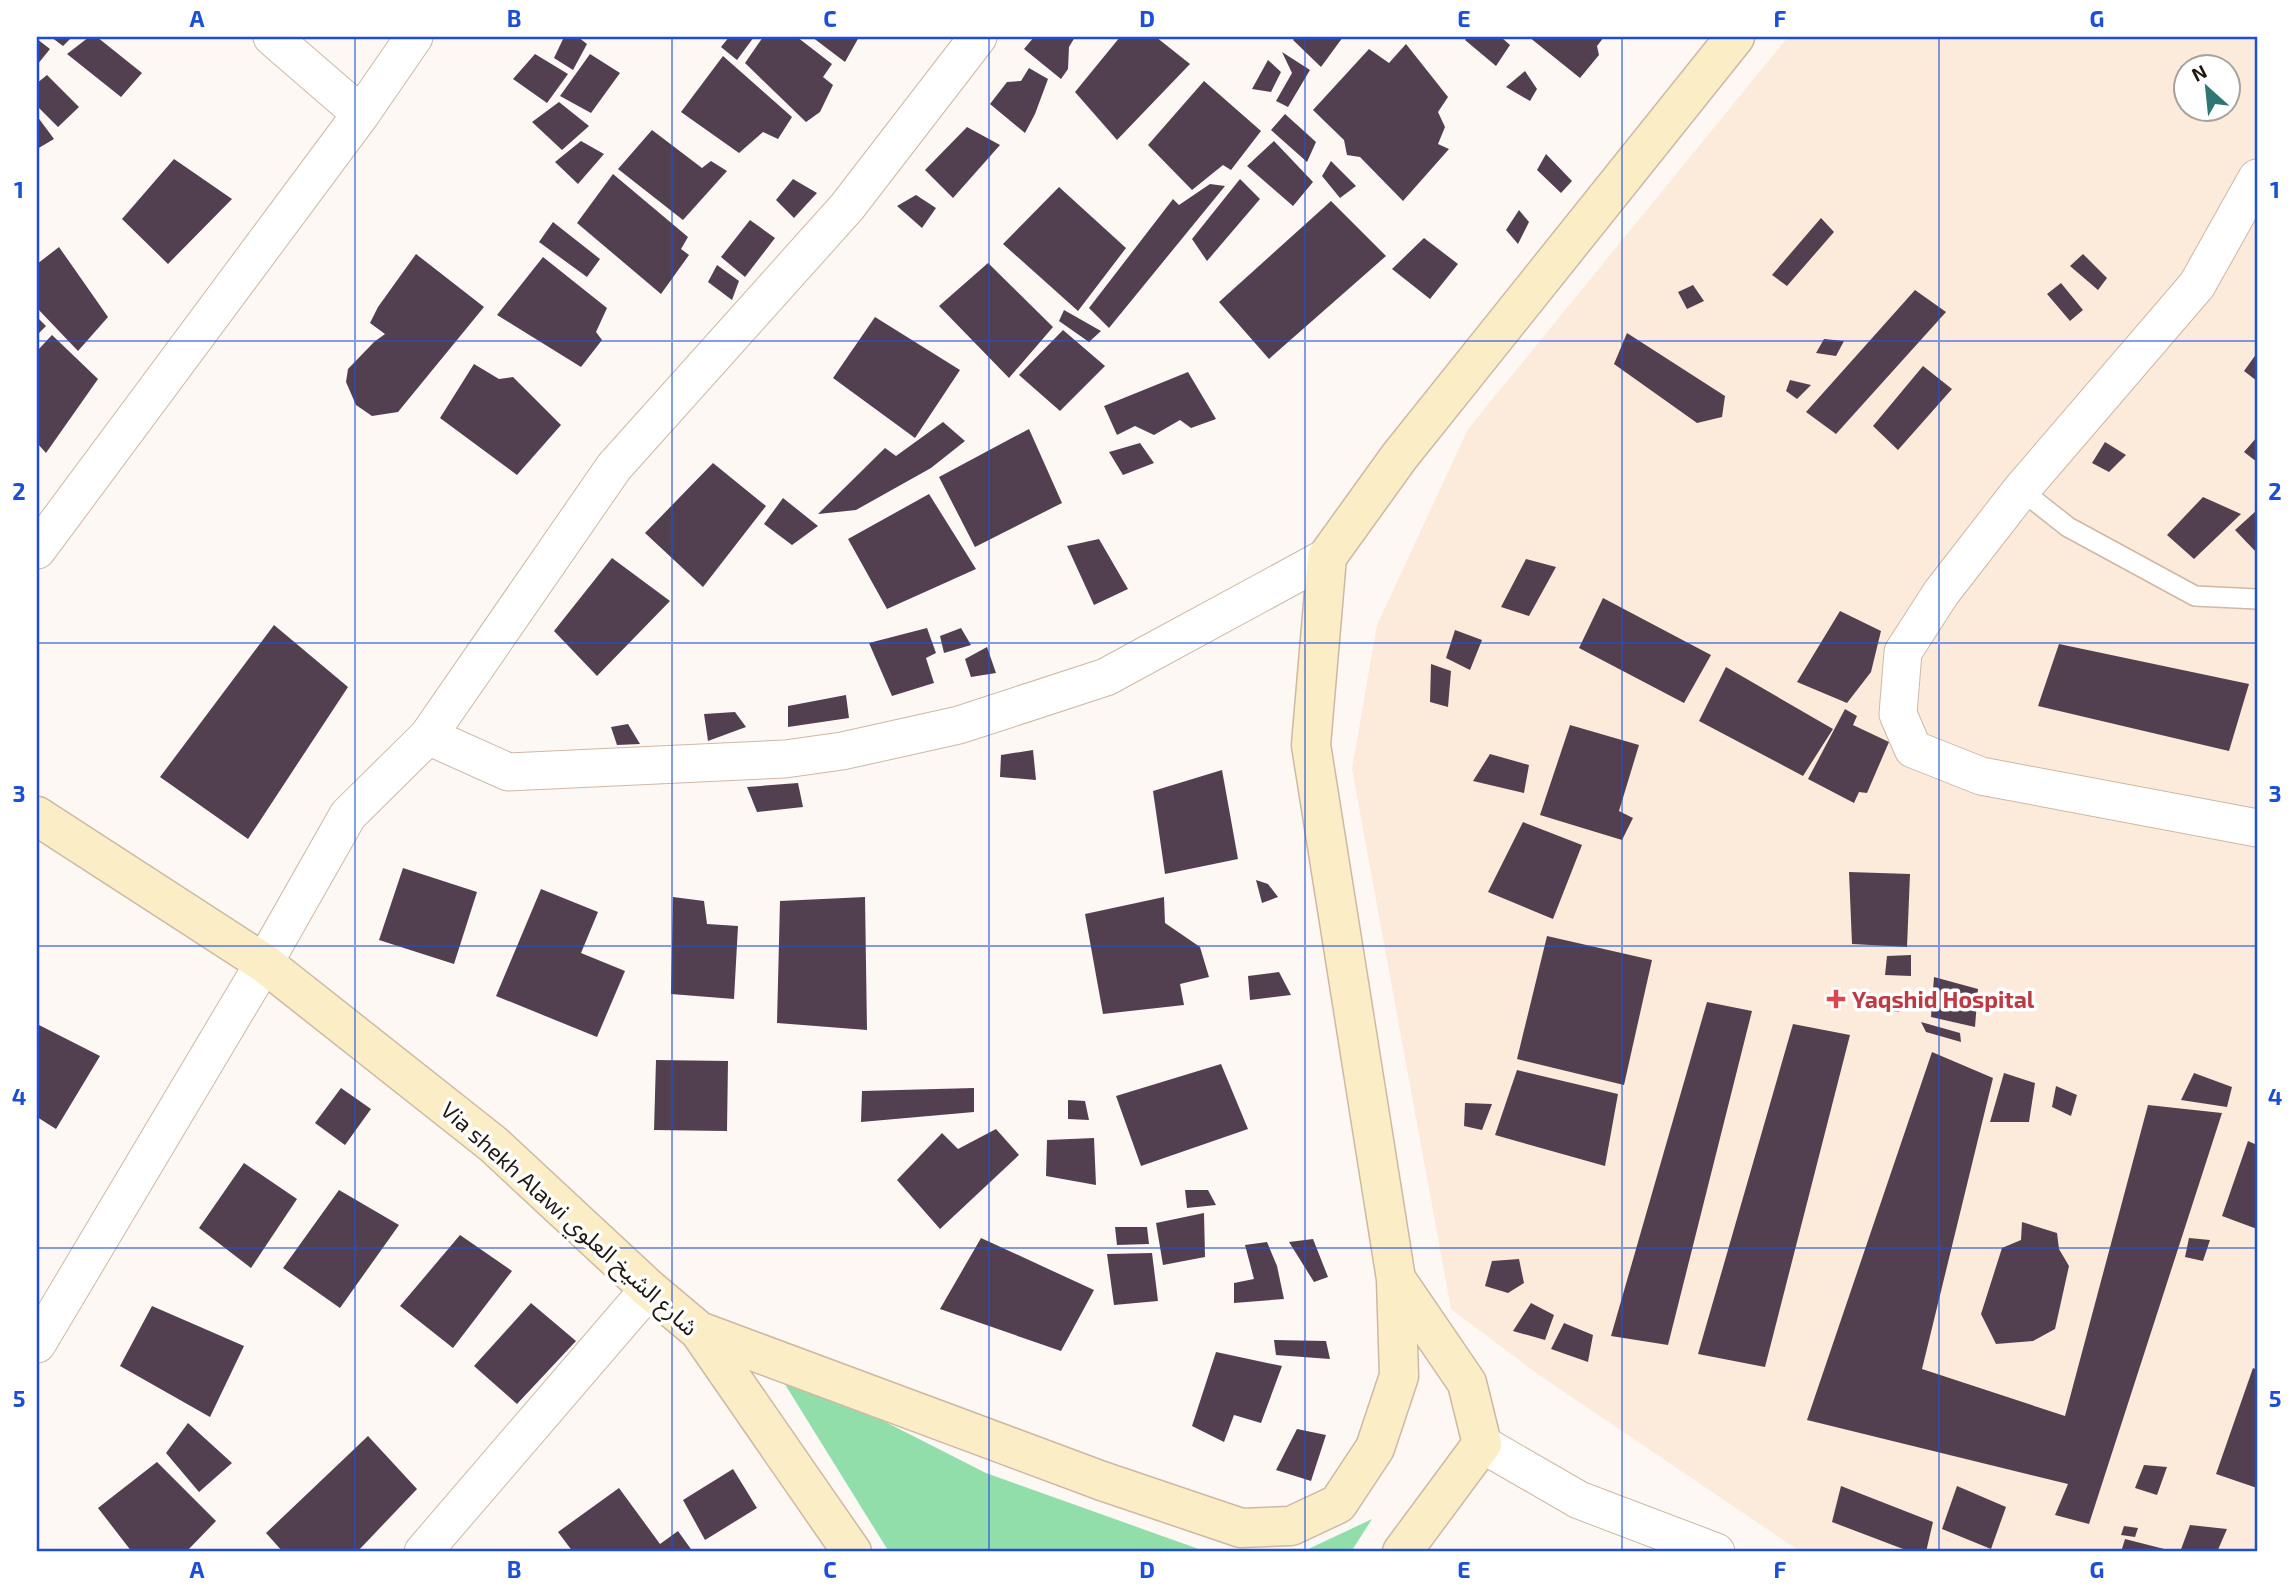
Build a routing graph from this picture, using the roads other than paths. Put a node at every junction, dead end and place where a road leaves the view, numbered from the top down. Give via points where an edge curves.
1 (272, 37) edge
2 (414, 37) edge
3 (978, 37) edge
4 (1735, 37) edge
5 (361, 114) junction
6 (2257, 178) edge
7 (2021, 491) junction
8 (37, 550) edge
9 (1326, 557) junction
10 (2257, 599) edge
11 (428, 736) junction
12 (37, 816) edge
13 (2257, 828) edge
14 (264, 963) junction
15 (1396, 1279) junction
16 (649, 1289) junction
17 (699, 1331) junction
18 (37, 1344) edge
19 (1482, 1444) junction
20 (423, 1552) edge
21 (852, 1552) edge
22 (1402, 1552) edge
23 (1716, 1552) edge

1 - 5 street
2 - 5 street
3 - 11 street via 846,207 614,467
4 - 9 street via 1399,457
5 - 8 street
6 - 7 street via 2197,285
7 - 10 lane via 2068,527 2195,596
7 - 13 street via 1941,593 1903,652 1898,714 1913,749 1981,776
9 - 11 street via 1106,677 959,725 842,751 785,759 508,772
9 - 15 street via 1311,745
11 - 14 street via 348,815
12 - 14 street, Via shekh Alawi شارع الشيخ العلوي
14 - 16 street, Via shekh Alawi شارع الشيخ العلوي via 493,1144
14 - 18 street
15 - 17 street via 1399,1376 1374,1448 1338,1504 1291,1526 1241,1528 1102,1482
15 - 19 street via 1466,1383
16 - 17 street, Via shekh Alawi شارع الشيخ العلوي
16 - 20 street
17 - 21 street, Via shekh Alawi شارع الشيخ العلوي
19 - 22 street
19 - 23 street via 1579,1500

